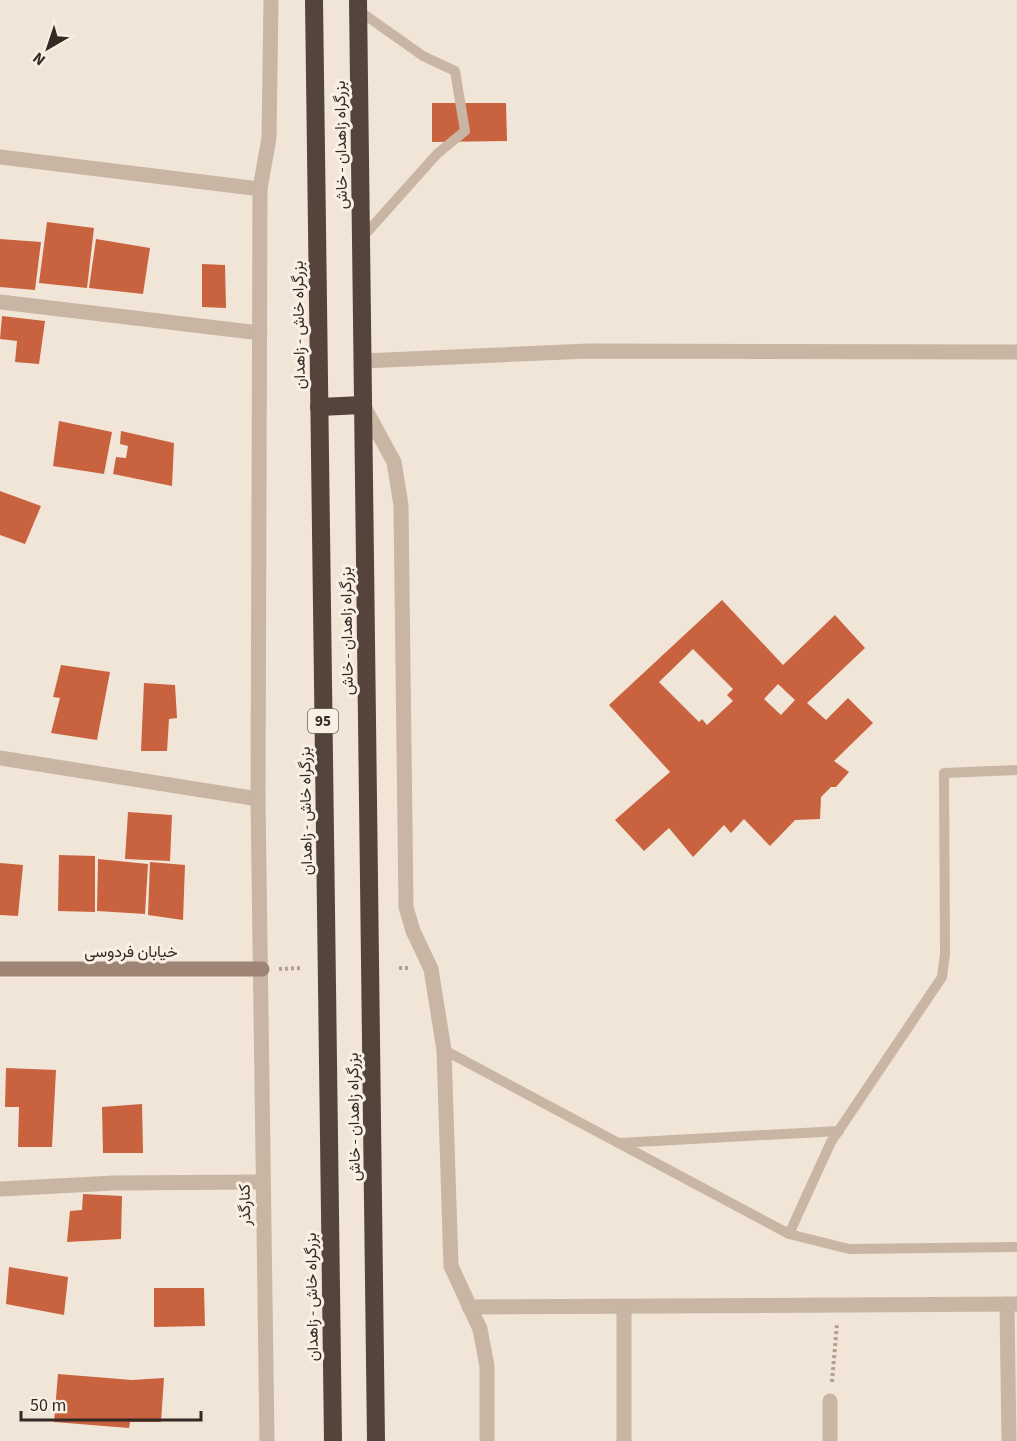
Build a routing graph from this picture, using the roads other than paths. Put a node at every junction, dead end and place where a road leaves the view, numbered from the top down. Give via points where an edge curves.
1 (271, 0) edge
2 (314, 0) edge
3 (358, 5) edge
4 (0, 157) edge
5 (260, 189) junction
6 (361, 239) junction
7 (0, 302) edge
8 (260, 333) junction
9 (1017, 352) edge
10 (363, 361) junction
11 (363, 405) junction
12 (319, 407) junction
13 (0, 758) edge
14 (1017, 770) edge
15 (258, 799) junction
16 (0, 969) edge
17 (262, 969) junction
18 (444, 1050) junction
19 (839, 1131) junction
20 (618, 1143) junction
21 (262, 1182) junction
22 (0, 1189) edge
23 (789, 1234) junction
24 (1017, 1247) edge
25 (1012, 1304) edge
26 (470, 1307) junction
27 (624, 1307) junction
28 (830, 1401) road end
29 (267, 1441) edge
30 (333, 1441) edge
31 (376, 1441) edge
32 (488, 1441) edge
33 (624, 1441) edge
34 (830, 1441) edge
35 (1009, 1441) edge

1 - 5 street, کنارگذر via 269,138
2 - 12 highway, بزرگراه خاش - زاهدان / 95
3 - 6 highway, بزرگراه زاهدان - خاش
3 - 6 lane via 423,56 455,71 465,131 437,154
4 - 5 street
5 - 8 street, کنارگذر
6 - 10 highway, بزرگراه زاهدان - خاش
7 - 8 street
8 - 15 street, کنارگذر
9 - 10 street via 589,351
10 - 11 highway, بزرگراه زاهدان - خاش
11 - 12 highway
11 - 18 street via 394,462 401,505 406,907 412,931 431,969
11 - 31 highway, بزرگراه زاهدان - خاش
12 - 30 highway, بزرگراه خاش - زاهدان / 95
13 - 15 street
14 - 19 lane via 944,773 942,977
15 - 17 street, کنارگذر
16 - 17 street, خیابان فردوسی
17 - 21 street, کنارگذر
18 - 20 lane
18 - 26 street via 451,1266
19 - 20 lane
19 - 23 lane
20 - 23 lane
21 - 22 street
21 - 29 street, کنارگذر
23 - 24 lane via 849,1249
25 - 27 street
25 - 35 street
26 - 27 street
26 - 32 street via 480,1329 487,1366
27 - 33 street
28 - 34 street

